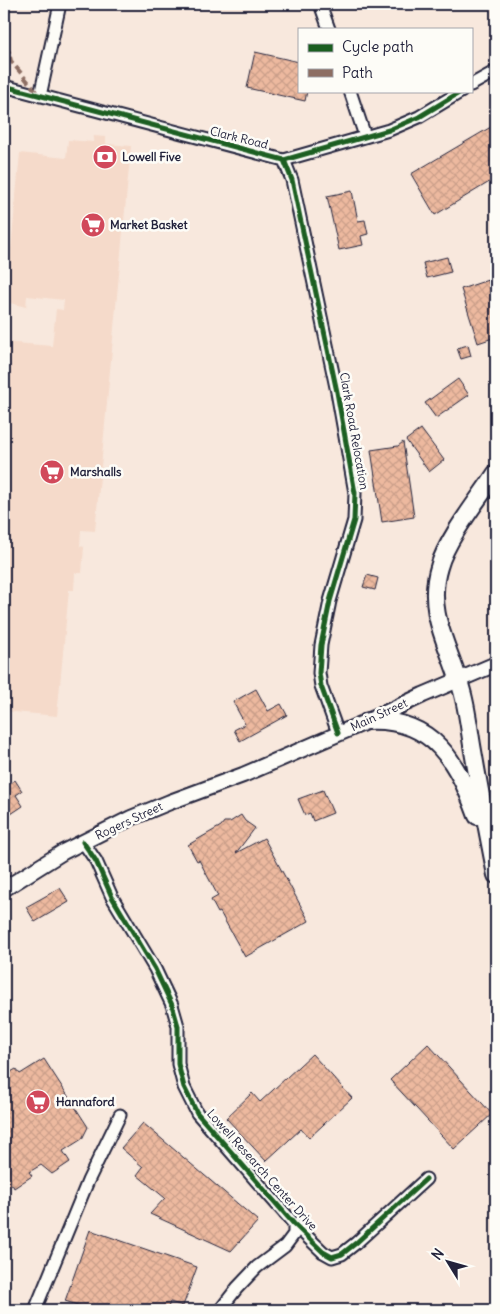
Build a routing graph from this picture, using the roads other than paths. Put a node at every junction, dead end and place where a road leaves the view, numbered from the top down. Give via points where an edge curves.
1 (60, 4) edge
2 (320, 4) edge
3 (329, 28) edge
4 (496, 71) edge
5 (472, 84) edge
6 (4, 86) edge
7 (350, 92) edge
8 (460, 92) edge
9 (40, 96) junction
10 (366, 136) junction
11 (284, 160) junction
12 (496, 473) edge
13 (496, 664) edge
14 (459, 679) junction
15 (368, 721) junction
16 (338, 733) junction
17 (261, 767) joint
18 (83, 842) junction
19 (493, 856) junction
20 (496, 875) edge
21 (4, 889) edge
22 (120, 1116) dead end
23 (426, 1179) dead end
24 (294, 1224) junction
25 (35, 1310) edge
26 (220, 1310) edge

1 - 9 street
2 - 3 street
4 - 5 street
6 - 9 street, Clark Road
7 - 10 street
8 - 10 street via 419,117
9 - 11 street, Clark Road
10 - 11 street
11 - 16 street, Clark Road Relocation via 292,180 356,493 354,520 330,601 321,645 321,686
12 - 14 highway via 449,544 439,567 435,608 441,635
13 - 14 main road, Main Street
14 - 15 main road, Main Street
14 - 19 highway
15 - 16 main road, Main Street
15 - 19 highway via 411,728 443,750 469,794
16 - 17 main road, Main Street
17 - 18 main road, Rogers Street via 131,818
18 - 21 main road, Rogers Street
18 - 24 street, Lowell Research Center Drive via 172,1005 178,1026 178,1064 184,1088 197,1113
19 - 20 highway
22 - 25 street via 84,1190
23 - 24 street, Lowell Research Center Drive via 342,1254 332,1257 323,1252
24 - 26 street, Lowell Research Center Drive via 294,1234 285,1246 257,1267

